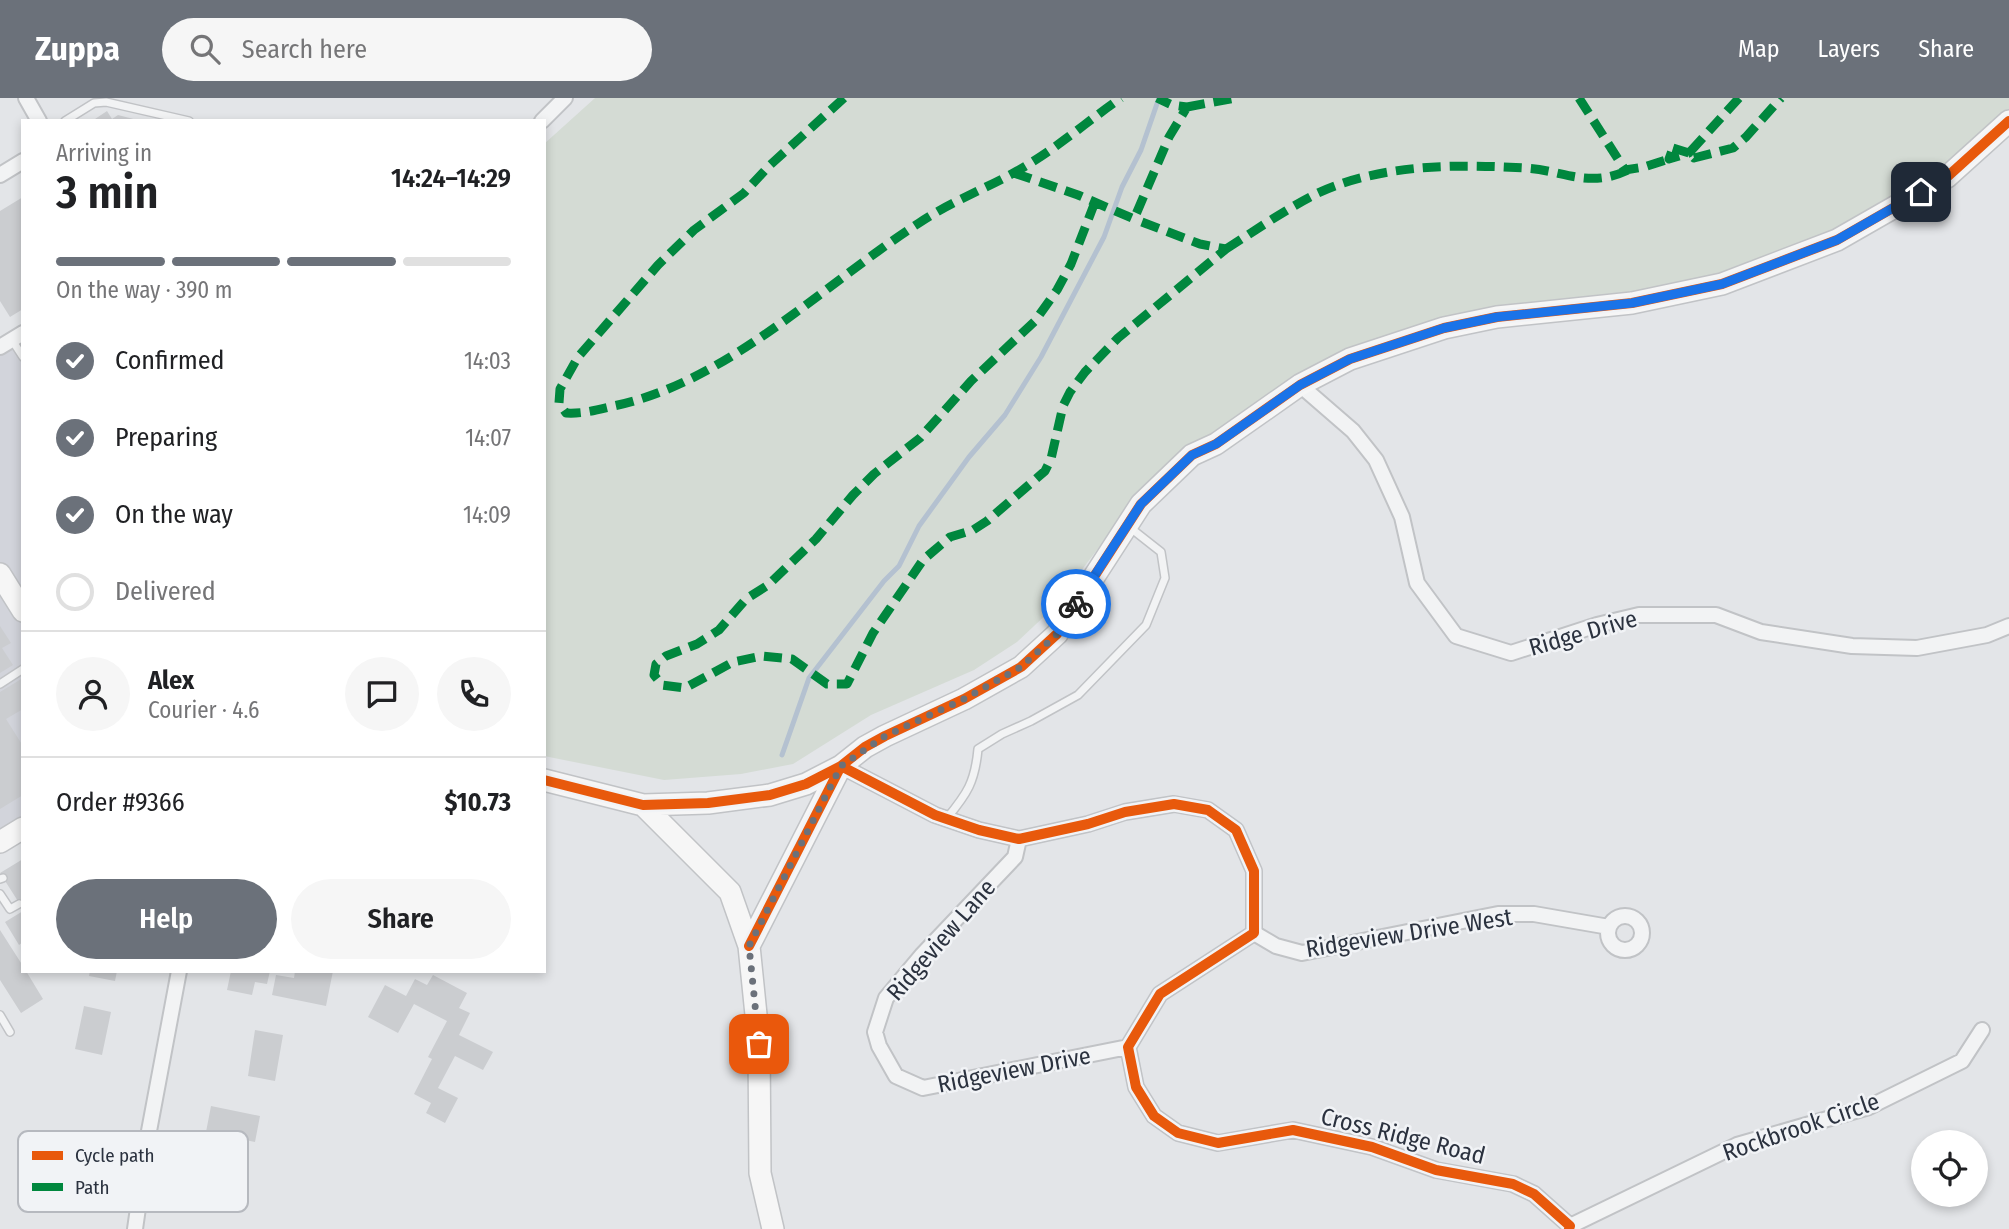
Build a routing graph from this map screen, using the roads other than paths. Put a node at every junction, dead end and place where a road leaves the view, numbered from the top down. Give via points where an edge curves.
1 (26, 98) edge
2 (565, 98) edge
3 (38, 119) edge
4 (68, 119) edge
5 (181, 119) edge
6 (544, 119) edge
7 (2009, 121) edge
8 (21, 162) edge
9 (0, 175) edge
10 (1300, 385) junction
11 (1127, 526) junction
12 (0, 574) edge
13 (21, 608) edge
14 (2009, 626) edge
15 (21, 670) edge
16 (0, 684) edge
17 (841, 766) junction
18 (546, 781) edge
19 (643, 805) junction
20 (947, 819) junction
21 (21, 829) edge
22 (1019, 839) junction
23 (0, 842) edge
24 (11, 890) dead end
25 (1, 895) edge
26 (19, 904) dead end
27 (1609, 927) dead end
28 (1254, 933) junction
29 (749, 946) junction
30 (179, 973) edge
31 (0, 1015) edge
32 (1982, 1030) dead end
33 (10, 1032) dead end
34 (879, 1046) joint
35 (1128, 1047) junction
36 (149, 1131) edge
37 (1569, 1228) edge
38 (773, 1229) edge

1 - 3 street
2 - 6 street
4 - 5 lane via 94,103 106,102
7 - 10 street via 1947,177 1837,240 1722,284 1632,303 1497,317 1444,328 1350,359
8 - 9 street
10 - 11 street via 1216,444 1192,455 1141,504
10 - 14 street, Ridge Drive via 1353,431 1376,460 1402,517 1417,583 1456,636 1511,653 1639,615 1716,615 1761,632 1852,646 1917,648
11 - 17 street via 1057,634 1021,667 885,736
11 - 20 lane via 1161,552 1165,578 1146,625 1078,695 978,749 966,795
12 - 13 street
15 - 16 lane
17 - 19 street via 770,795
17 - 20 street
17 - 29 street
18 - 19 street
19 - 29 street via 730,892
20 - 22 street
21 - 23 street
22 - 28 street via 1174,804 1208,810 1236,830 1254,871
22 - 34 street, Ridgeview Lane via 1015,857 886,998 875,1032
24 - 25 lane
25 - 26 lane via 10,909
27 - 28 street, Ridgeview Drive West via 1534,914 1498,914 1302,953 1276,946
28 - 35 street via 1160,994
29 - 38 street via 759,1044 760,1173
30 - 36 street
31 - 33 lane
32 - 37 street, Rockbrook Circle via 1962,1061 1869,1107 1737,1144
34 - 35 street, Ridgeview Drive via 896,1076 923,1088
35 - 37 street, Cross Ridge Road via 1136,1087 1154,1116 1178,1133 1218,1143 1293,1130 1372,1147 1436,1170 1513,1184 1534,1194

